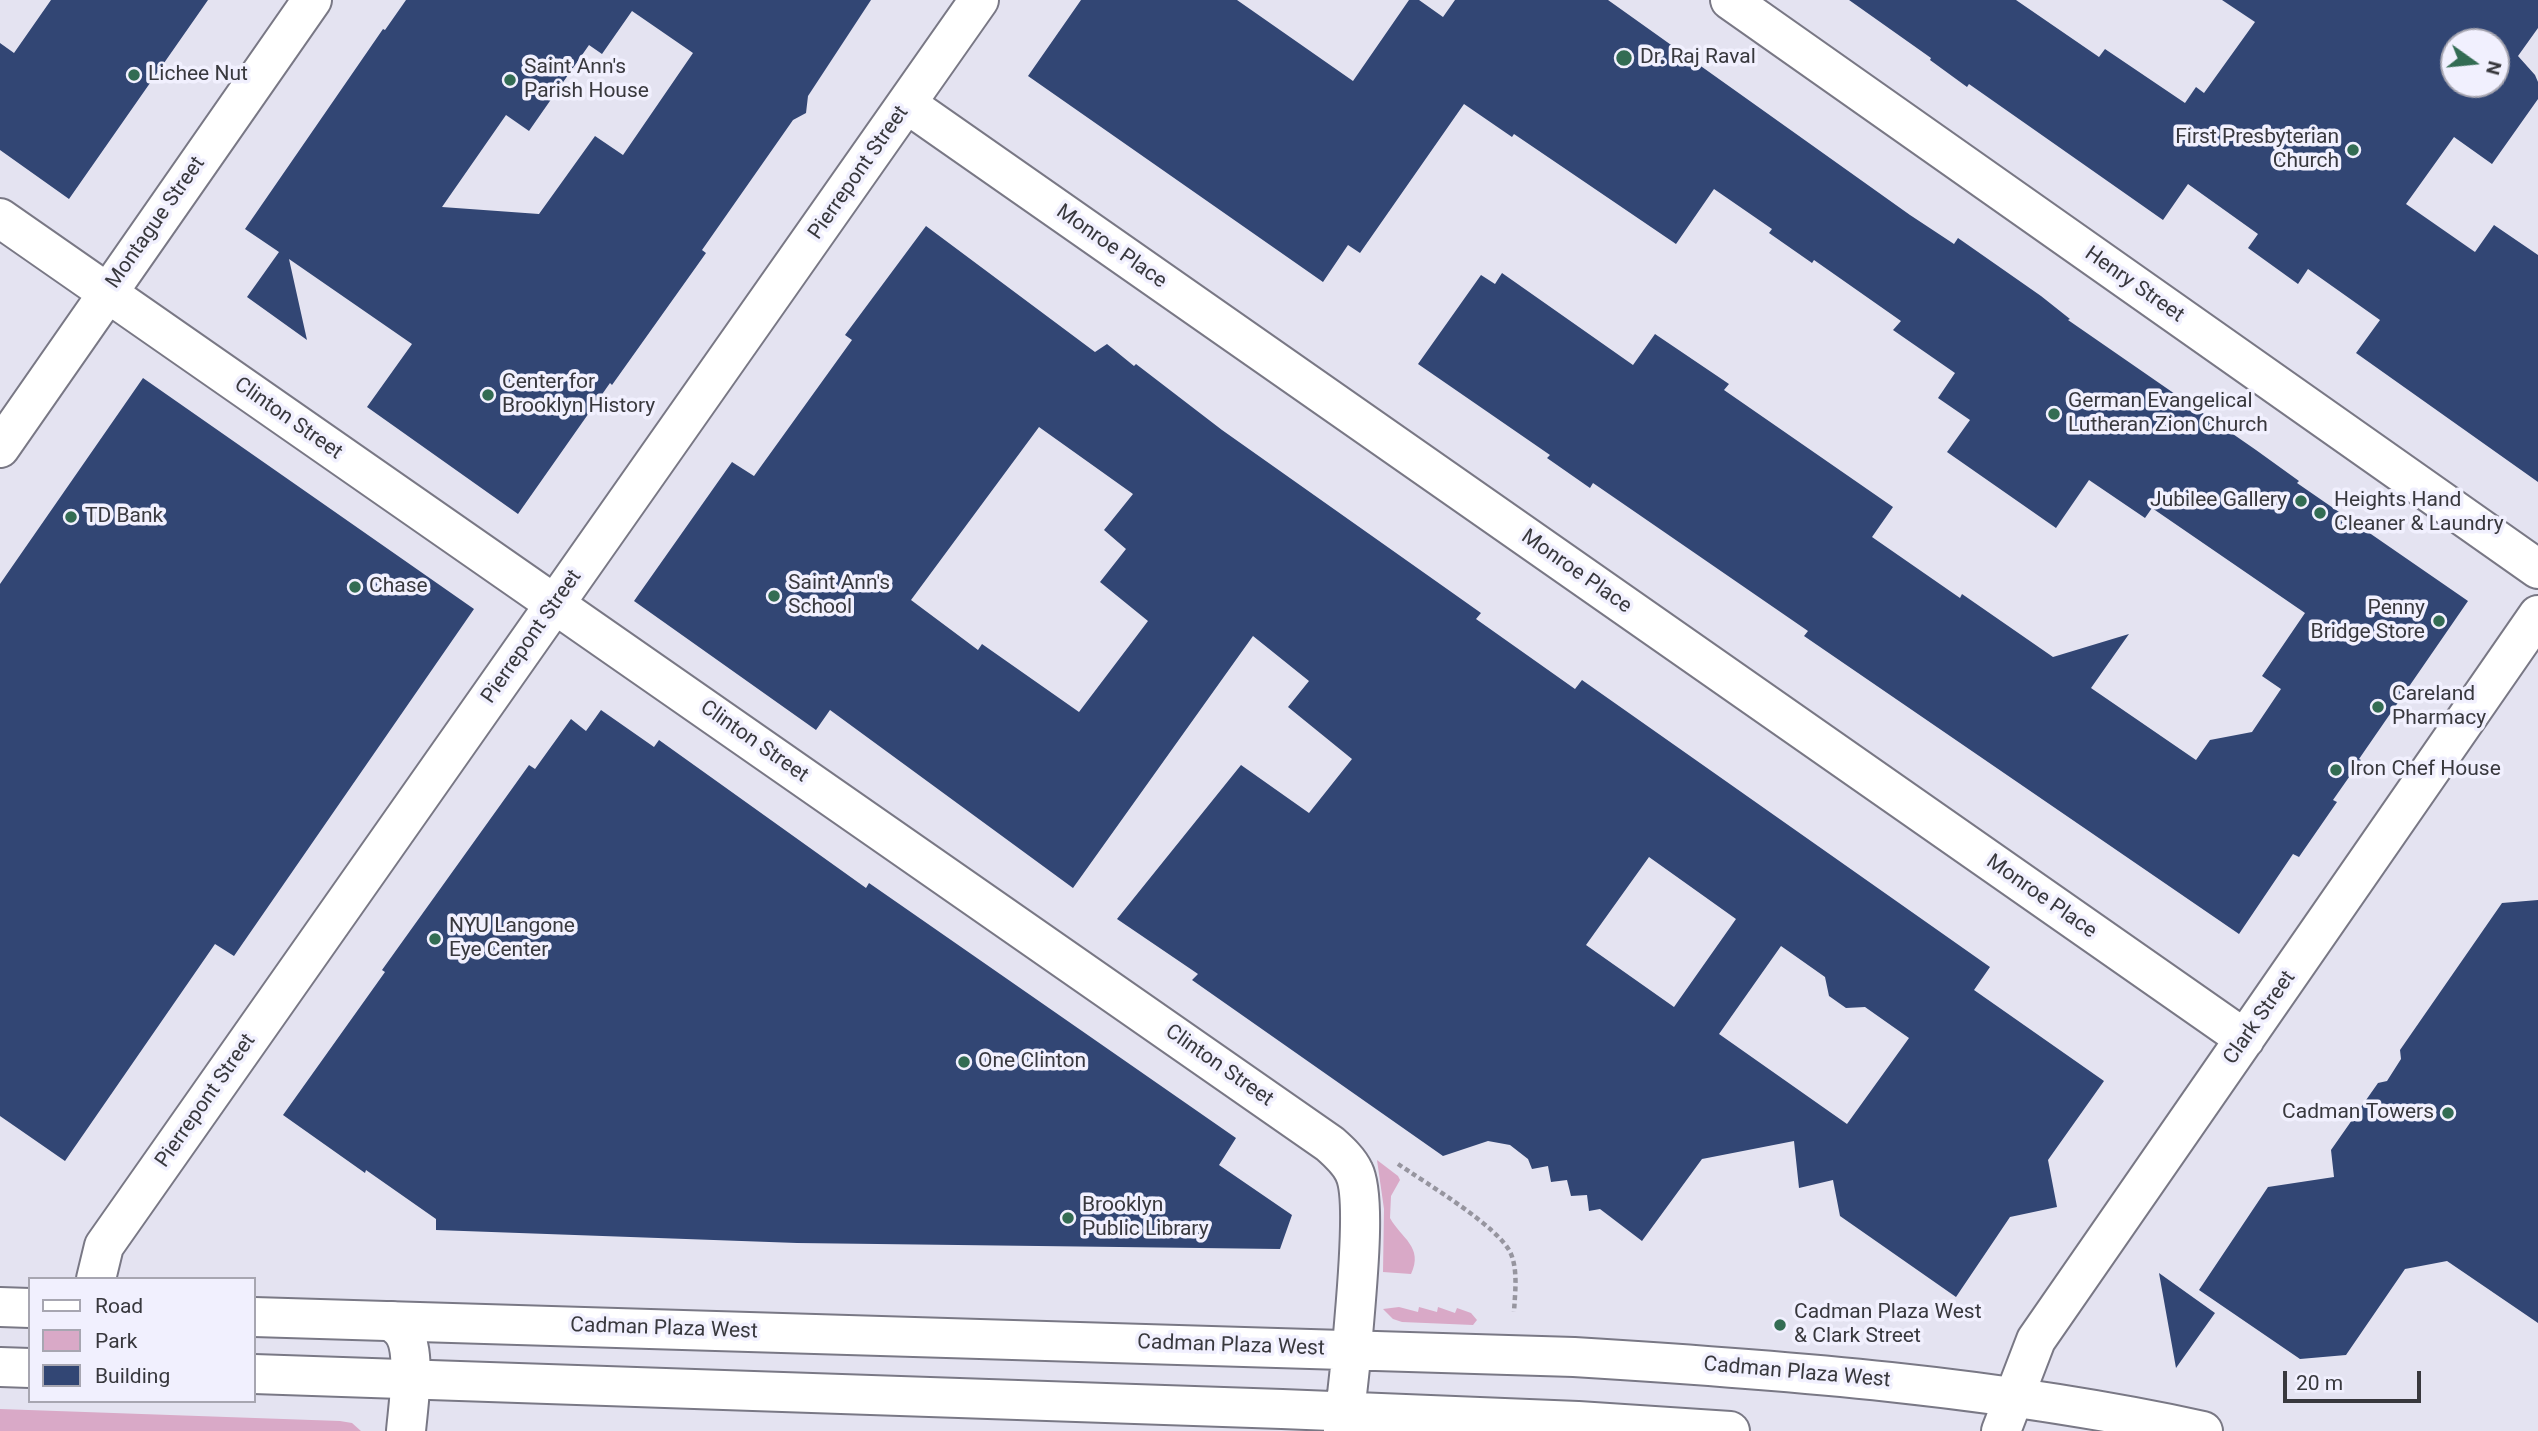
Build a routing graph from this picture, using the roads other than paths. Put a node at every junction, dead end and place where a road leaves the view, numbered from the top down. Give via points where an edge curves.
1 (312, 0) edge
2 (979, 0) edge
3 (1730, 0) edge
4 (907, 104) junction
5 (0, 218) edge
6 (107, 293) junction
7 (0, 447) edge
8 (2538, 569) edge
9 (555, 604) junction
10 (2538, 615) edge
11 (2245, 1039) junction
12 (96, 1277) edge
13 (0, 1307) edge
14 (28, 1308) edge
15 (256, 1317) edge
16 (391, 1321) junction
17 (1352, 1349) junction
18 (1440, 1353) junction
19 (0, 1367) edge
20 (28, 1368) edge
21 (256, 1374) edge
22 (409, 1378) junction
23 (2007, 1415) edge
24 (1173, 1419) edge
25 (1344, 1421) edge
26 (1434, 1423) edge
27 (406, 1431) edge
28 (1730, 1431) edge
29 (2203, 1431) edge

1 - 6 street, Montague Street
2 - 4 street, Pierrepont Street
3 - 8 street, Henry Street
4 - 9 street, Pierrepont Street
4 - 11 street, Monroe Place
5 - 6 street, Clinton Street
6 - 7 street, Montague Street
6 - 9 street, Clinton Street
9 - 12 street, Pierrepont Street via 104,1246
9 - 17 street, Clinton Street via 1345,1158 1356,1174 1360,1217
10 - 11 street, Clark Street
11 - 23 street, Clark Street via 2036,1340
13 - 14 street
15 - 16 street, Cadman Plaza West
16 - 17 street, Cadman Plaza West
16 - 22 street via 409,1344
17 - 18 street, Cadman Plaza West
17 - 25 street, Clinton Street
18 - 23 street, Cadman Plaza West via 1777,1370 1944,1387
18 - 26 street
19 - 20 street
21 - 22 street
22 - 24 street
22 - 27 street
23 - 29 street, Cadman Plaza West via 2086,1407
24 - 25 street
25 - 26 street
26 - 28 street via 1578,1421

